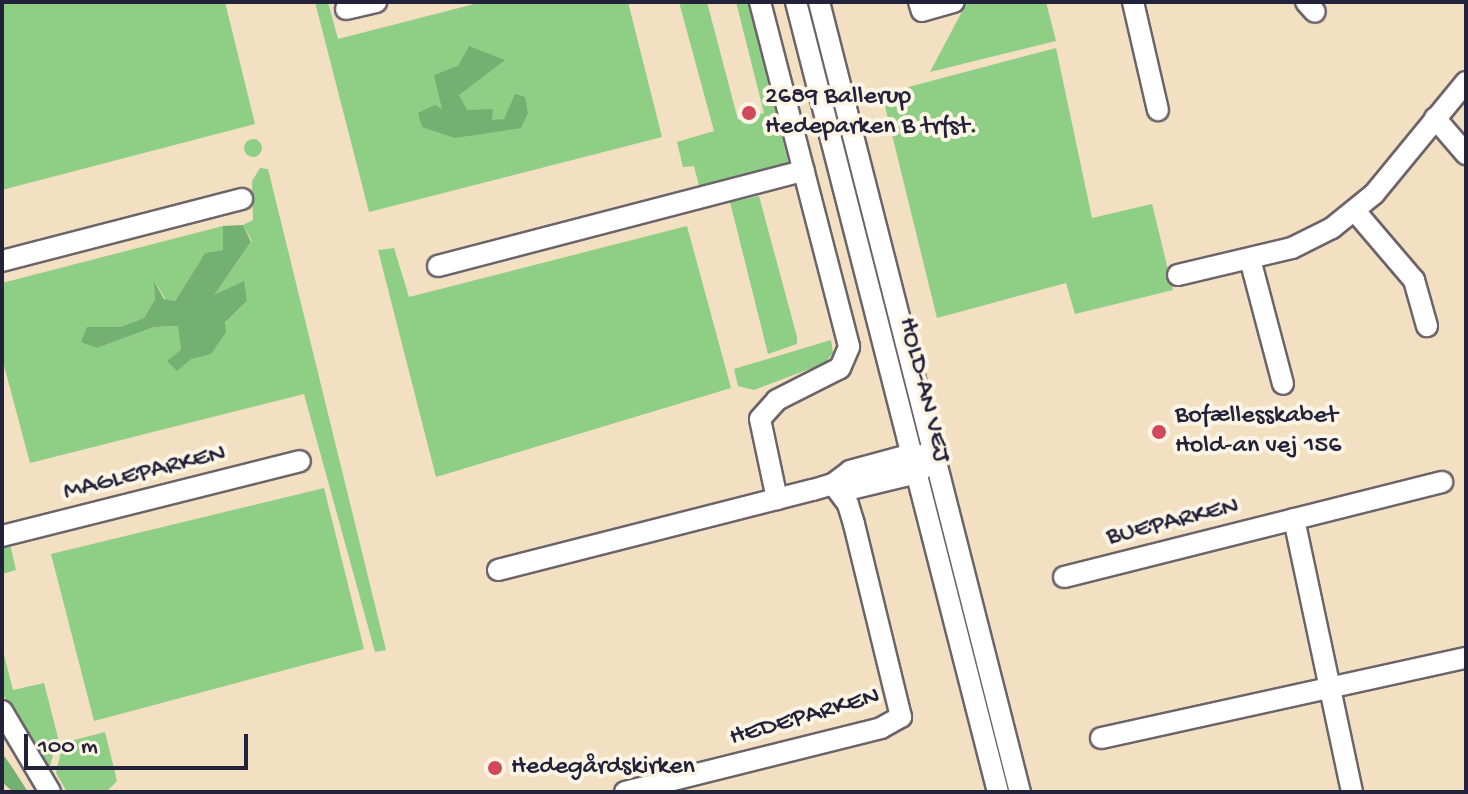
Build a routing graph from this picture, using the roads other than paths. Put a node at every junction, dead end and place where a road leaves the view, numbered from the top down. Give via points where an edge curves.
1 (376, 2) edge
2 (760, 2) edge
3 (796, 2) edge
4 (819, 2) edge
5 (919, 2) edge
6 (954, 2) edge
7 (1133, 2) edge
8 (346, 9) dead end
9 (1466, 82) edge
10 (1158, 110) dead end
11 (1435, 118) junction
12 (1466, 154) edge
13 (804, 171) junction
14 (242, 199) dead end
15 (1355, 211) junction
16 (1250, 259) junction
17 (2, 261) edge
18 (438, 266) dead end
19 (1178, 275) dead end
20 (1427, 326) dead end
21 (1283, 384) dead end
22 (935, 458) junction
23 (300, 461) dead end
24 (915, 464) junction
25 (1442, 482) dead end
26 (833, 484) junction
27 (777, 499) junction
28 (1294, 519) junction
29 (2, 536) edge
30 (498, 570) dead end
31 (1064, 577) dead end
32 (1466, 658) edge
33 (1330, 688) junction
34 (2, 711) edge
35 (1101, 738) dead end
36 (50, 792) edge
37 (625, 792) edge
38 (998, 792) edge
39 (1020, 792) edge
40 (1352, 792) edge

1 - 8 street
2 - 13 street
3 - 24 street, HOLD-AN VEJ
4 - 22 street, HOLD-AN VEJ
5 - 6 street via 922,11
7 - 10 street
9 - 11 street
11 - 12 street
11 - 15 street
13 - 18 street
13 - 27 street via 849,347 840,368 777,400 760,419
14 - 17 street
15 - 16 street via 1311,240
15 - 20 street via 1414,280
16 - 19 street
16 - 21 street
22 - 24 street
22 - 39 street, HOLD-AN VEJ
23 - 29 street, MAGLEPARKEN
24 - 26 street via 850,471
24 - 38 street, HOLD-AN VEJ
25 - 28 street, BUEPARKEN
26 - 27 street
26 - 37 street, HEDEPARKEN via 854,524 901,717 881,728
27 - 30 street
28 - 31 street, BUEPARKEN
28 - 33 street
32 - 33 street
33 - 35 street
33 - 40 street
34 - 36 street

